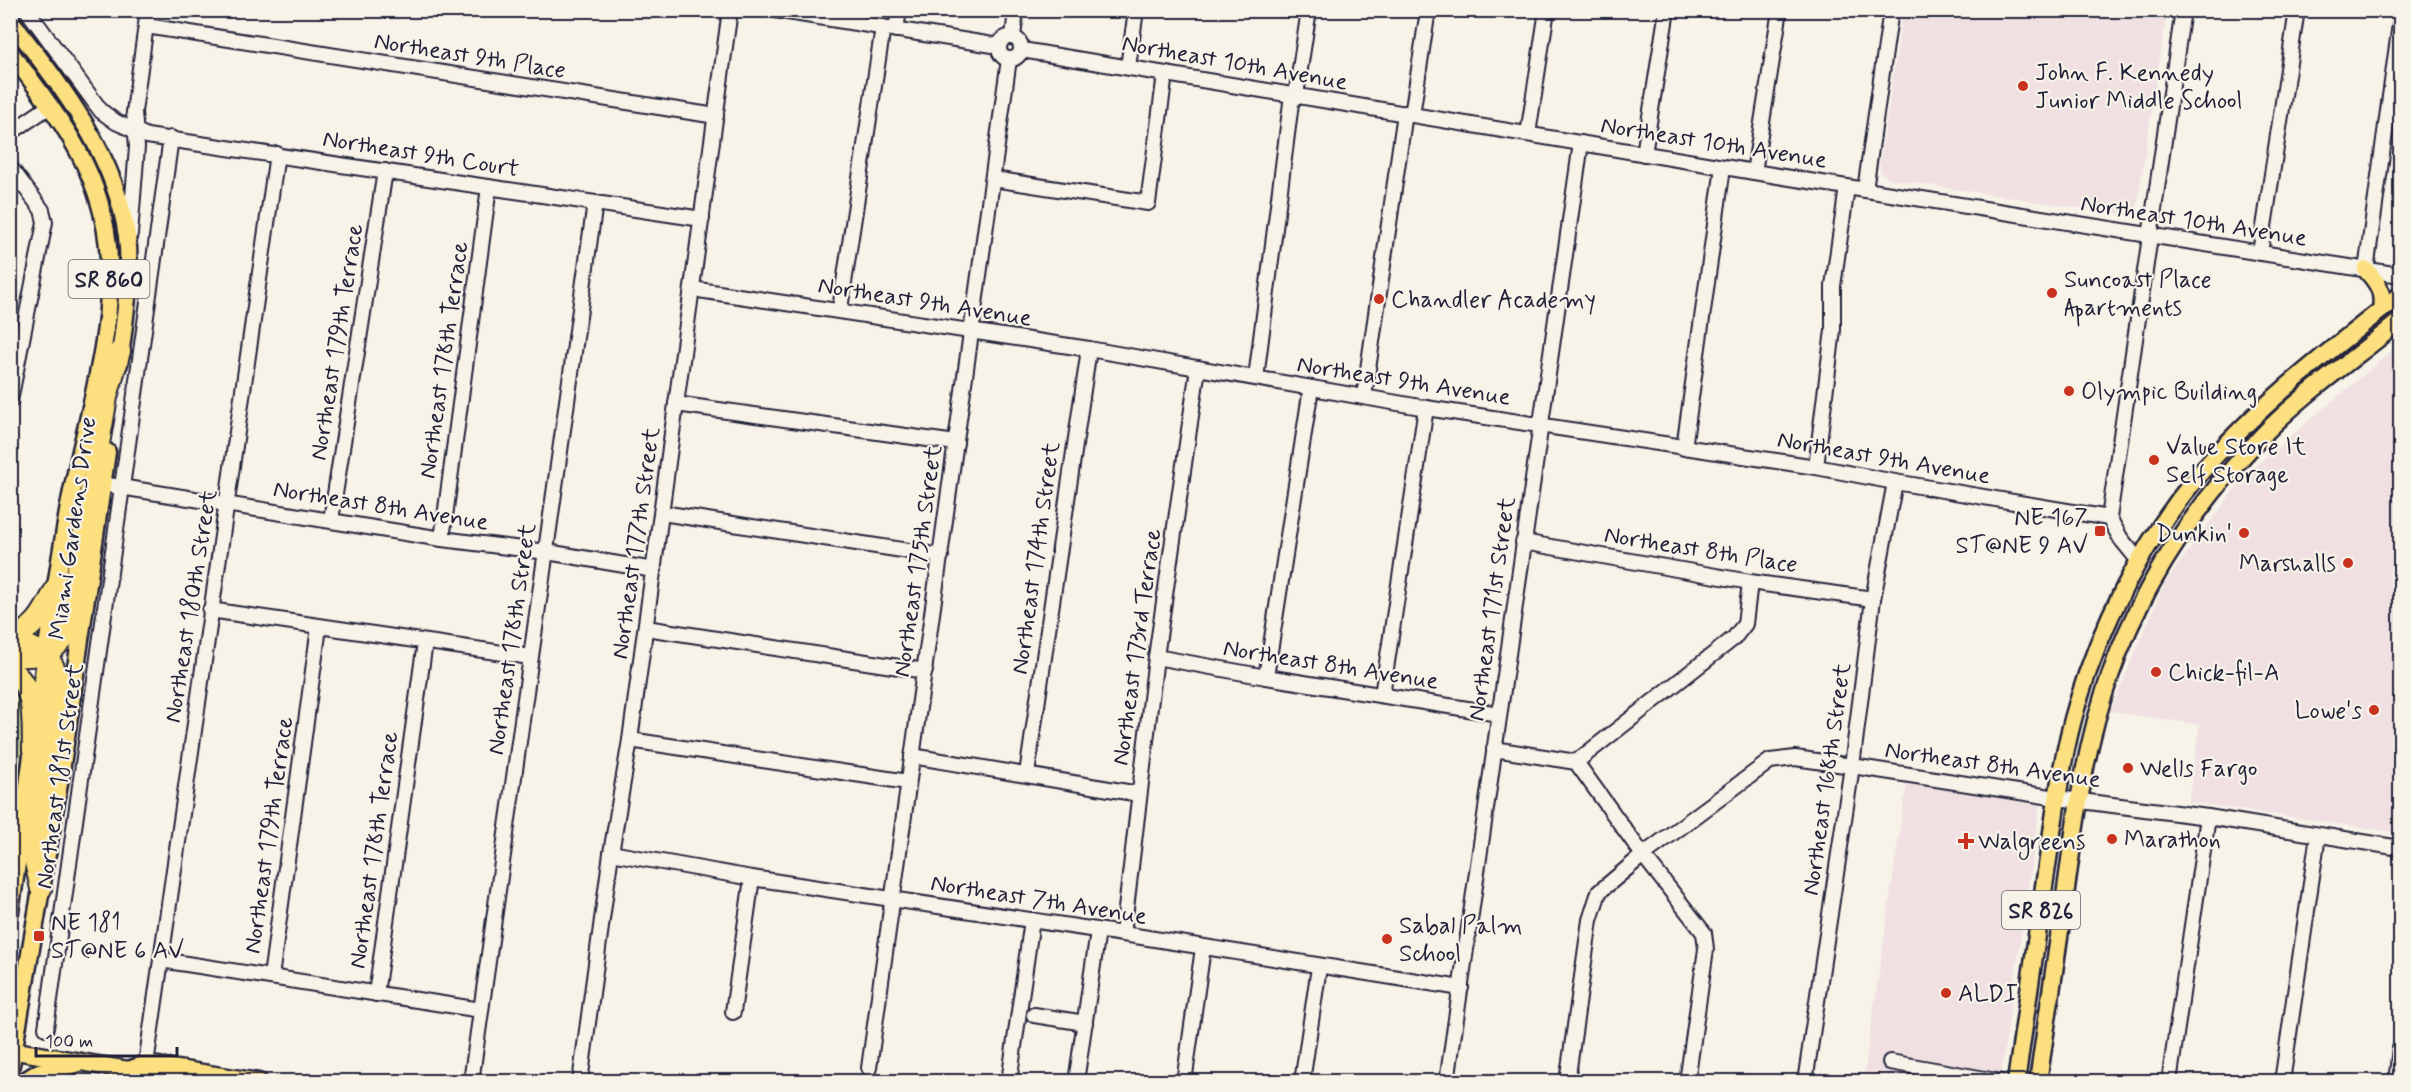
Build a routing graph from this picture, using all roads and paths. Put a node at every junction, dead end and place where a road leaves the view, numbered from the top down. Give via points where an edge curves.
1 (27, 10) edge
2 (148, 10) edge
3 (730, 10) edge
4 (899, 10) edge
5 (1016, 10) edge
6 (1136, 10) edge
7 (1309, 10) edge
8 (1428, 10) edge
9 (1547, 10) edge
10 (1667, 10) edge
11 (1780, 10) edge
12 (1891, 10) edge
13 (2183, 10) edge
14 (2297, 10) edge
15 (783, 11) edge
16 (12, 22) edge
17 (2400, 24) edge
18 (146, 26) junction
19 (890, 28) junction
20 (1012, 36) junction
21 (999, 46) junction
22 (1022, 50) junction
23 (10, 52) edge
24 (1009, 59) junction
25 (1128, 67) junction
26 (1165, 74) junction
27 (1294, 95) junction
28 (50, 106) junction
29 (1408, 114) junction
30 (79, 116) junction
31 (716, 116) junction
32 (134, 130) junction
33 (10, 133) edge
34 (1528, 134) junction
35 (171, 138) junction
36 (1581, 143) junction
37 (277, 154) junction
38 (1644, 154) junction
39 (10, 167) edge
40 (1723, 167) junction
41 (385, 171) junction
42 (1754, 172) junction
43 (993, 179) junction
44 (489, 187) junction
45 (1847, 187) junction
46 (1865, 190) junction
47 (595, 203) junction
48 (702, 219) junction
49 (2150, 236) junction
50 (128, 250) junction
51 (2260, 253) junction
52 (2366, 270) junction
53 (2400, 275) edge
54 (692, 289) junction
55 (2400, 295) edge
56 (840, 309) junction
57 (2381, 310) junction
58 (2400, 321) edge
59 (971, 332) junction
60 (1089, 349) junction
61 (120, 351) junction
62 (1198, 368) junction
63 (1256, 378) junction
64 (1311, 388) junction
65 (1364, 397) junction
66 (10, 401) edge
67 (676, 404) junction
68 (1426, 408) junction
69 (1540, 424) junction
70 (956, 443) junction
71 (1684, 448) junction
72 (1816, 467) junction
73 (1895, 482) junction
74 (102, 484) junction
75 (122, 488) junction
76 (227, 505) junction
77 (662, 513) junction
78 (2109, 518) junction
79 (331, 520) junction
80 (442, 539) junction
81 (1523, 542) junction
82 (547, 552) junction
83 (941, 556) junction
84 (2139, 561) junction
85 (654, 570) junction
86 (1750, 582) junction
87 (57, 586) junction
88 (2146, 593) junction
89 (1873, 598) junction
90 (210, 610) junction
91 (319, 627) junction
92 (646, 628) junction
93 (10, 639) edge
94 (425, 642) junction
95 (47, 655) junction
96 (10, 657) edge
97 (530, 657) junction
98 (1156, 657) junction
99 (10, 670) edge
100 (925, 671) junction
101 (1266, 677) junction
102 (1382, 695) junction
103 (1499, 714) junction
104 (630, 740) junction
105 (1494, 749) junction
106 (33, 751) junction
107 (912, 756) junction
108 (1576, 762) junction
109 (1852, 766) junction
110 (1027, 774) junction
111 (908, 782) junction
112 (1138, 794) junction
113 (2057, 798) junction
114 (2078, 801) junction
115 (2208, 817) junction
116 (2318, 835) junction
117 (2400, 848) edge
118 (611, 854) junction
119 (1642, 855) junction
120 (752, 878) junction
121 (41, 889) junction
122 (892, 898) junction
123 (10, 912) edge
124 (1032, 920) junction
125 (1098, 931) junction
126 (1123, 934) junction
127 (1203, 948) junction
128 (161, 960) junction
129 (1319, 967) junction
130 (270, 977) junction
131 (1461, 988) junction
132 (376, 994) junction
133 (481, 1010) junction
134 (733, 1012) dead end
135 (1034, 1015) dead end
136 (1085, 1023) junction
137 (46, 1028) dead end
138 (2400, 1048) edge
139 (12, 1051) edge
140 (2019, 1059) junction
141 (1890, 1062) dead end
142 (82, 1063) junction
143 (868, 1068) dead end
144 (10, 1071) edge
145 (144, 1075) edge
146 (24, 1082) edge
147 (166, 1082) edge
148 (259, 1082) edge
149 (471, 1082) edge
150 (580, 1082) edge
151 (1009, 1082) edge
152 (1076, 1082) edge
153 (1184, 1082) edge
154 (1302, 1082) edge
155 (1448, 1082) edge
156 (1567, 1082) edge
157 (1687, 1082) edge
158 (1805, 1082) edge
159 (2002, 1082) edge
160 (2016, 1082) edge
161 (2038, 1082) edge
162 (2169, 1082) edge
163 (2282, 1082) edge
164 (2396, 1082) edge

1 - 32 street, Northeast 9th Court via 101,111
2 - 18 street
3 - 31 street, Northeast 177th Street
4 - 19 street
5 - 20 street
6 - 25 street
7 - 27 street
8 - 29 street
9 - 34 street
10 - 38 street
11 - 42 street
12 - 46 street
13 - 49 street
14 - 51 street
15 - 19 street
16 - 28 main road via 51,94
16 - 30 main road, Miami Gardens Drive / SR 860
17 - 52 street
18 - 31 street, Northeast 9th Place
18 - 32 street
19 - 21 street
19 - 56 street
20 - 21 street via 1003,39
20 - 22 street via 1020,42
21 - 24 street via 1002,56
22 - 24 street
22 - 25 street, Northeast 10th Avenue
23 - 28 main road, Miami Gardens Drive / SR 860
24 - 43 street, Northeast 175th Street
25 - 26 street, Northeast 10th Avenue
26 - 27 street, Northeast 10th Avenue
26 - 43 street via 1148,203
27 - 29 street, Northeast 10th Avenue
27 - 63 street
28 - 30 main road
28 - 33 street
28 - 87 main road, Miami Gardens Drive / SR 860 via 95,187 107,236 109,267 99,362 69,504
29 - 34 street, Northeast 10th Avenue
29 - 65 street
30 - 50 main road, Miami Gardens Drive / SR 860 via 112,178
31 - 48 street, Northeast 177th Street
32 - 35 street, Northeast 9th Court via 147,136
32 - 50 street via 137,147
34 - 36 street, Northeast 10th Avenue
35 - 37 street, Northeast 9th Court
35 - 75 street, Northeast 181st Street
36 - 38 street, Northeast 10th Avenue
36 - 69 street, Northeast 171st Street
37 - 41 street, Northeast 9th Court
37 - 76 street, Northeast 180th Street
38 - 40 street, Northeast 10th Avenue
39 - 66 street via 42,210 45,222
40 - 42 street, Northeast 10th Avenue
40 - 71 street
41 - 44 street, Northeast 9th Court
41 - 79 street, Northeast 179th Terrace
42 - 45 street, Northeast 10th Avenue
43 - 59 street, Northeast 175th Street
44 - 47 street, Northeast 9th Court
44 - 80 street, Northeast 178th Terrace
45 - 46 street, Northeast 10th Avenue
45 - 72 street via 1833,286 1833,330
46 - 49 street, Northeast 10th Avenue
47 - 48 street, Northeast 9th Court
47 - 82 street, Northeast 178th Street
48 - 54 street, Northeast 177th Street
49 - 51 street, Northeast 10th Avenue
49 - 78 street
50 - 61 main road, Miami Gardens Drive / SR 860
51 - 52 street, Northeast 10th Avenue
52 - 53 street, Northeast 10th Avenue
52 - 57 main road via 2382,293
54 - 56 street, Northeast 9th Avenue
54 - 67 street, Northeast 177th Street
55 - 57 main road, SR 826
56 - 59 street, Northeast 9th Avenue
57 - 84 main road, SR 826 via 2280,390 2225,445 2195,480
58 - 88 main road, SR 826 via 2262,435 2188,525
59 - 60 street, Northeast 9th Avenue
59 - 70 street, Northeast 175th Street
60 - 62 street, Northeast 9th Avenue
60 - 110 street, Northeast 174th Street
61 - 74 main road, Miami Gardens Drive / SR 860
61 - 95 highway via 107,397 69,625 62,641
62 - 63 street, Northeast 9th Avenue
62 - 98 street, Northeast 173rd Terrace
63 - 64 street, Northeast 9th Avenue
64 - 65 street, Northeast 9th Avenue
64 - 101 street
65 - 68 street, Northeast 9th Avenue
67 - 70 street
67 - 77 street, Northeast 177th Street
68 - 69 street, Northeast 9th Avenue
68 - 102 street
69 - 71 street, Northeast 9th Avenue
69 - 81 street, Northeast 171st Street
70 - 83 street, Northeast 175th Street
71 - 72 street, Northeast 9th Avenue
72 - 73 street, Northeast 9th Avenue
73 - 78 street, Northeast 9th Avenue
73 - 89 street, Northeast 168th Street
74 - 75 street, Northeast 8th Avenue
74 - 121 main road, Miami Gardens Drive / SR 860
75 - 76 street, Northeast 8th Avenue
75 - 137 street, Northeast 181st Street
76 - 79 street, Northeast 8th Avenue
76 - 90 street, Northeast 180th Street
77 - 83 street
77 - 85 street, Northeast 177th Street
78 - 84 street
79 - 80 street, Northeast 8th Avenue
80 - 82 street, Northeast 8th Avenue
81 - 86 street, Northeast 8th Place
81 - 103 street, Northeast 171st Street
82 - 85 street, Northeast 8th Avenue
82 - 97 street, Northeast 178th Street
83 - 100 street, Northeast 175th Street
84 - 88 main road
84 - 113 main road, SR 826 via 2116,603 2087,673
85 - 92 street, Northeast 177th Street
86 - 89 street, Northeast 8th Place
86 - 108 street via 1745,624 1734,638
87 - 93 highway via 37,622
87 - 95 main road, Miami Gardens Drive / SR 860
88 - 114 main road, SR 826 via 2110,675
89 - 109 street, Northeast 168th Street
90 - 91 street
90 - 128 street, Northeast 180th Street
91 - 94 street
91 - 130 street, Northeast 179th Terrace
92 - 100 street
92 - 104 street, Northeast 177th Street
93 - 95 highway
94 - 97 street
94 - 132 street, Northeast 178th Terrace
95 - 96 highway
95 - 106 main road, Miami Gardens Drive / SR 860
95 - 121 highway via 60,688 35,862
97 - 133 street, Northeast 178th Street
98 - 101 street, Northeast 8th Avenue
98 - 112 street, Northeast 173rd Terrace
99 - 106 highway via 19,676 29,693
100 - 107 street, Northeast 175th Street
101 - 102 street, Northeast 8th Avenue
102 - 103 street, Northeast 8th Avenue
103 - 105 street, Northeast 171st Street
104 - 111 street
104 - 118 street, Northeast 177th Street
105 - 108 street
105 - 131 street, Northeast 171st Street
106 - 123 main road, Miami Gardens Drive / SR 860
107 - 110 street
107 - 111 street, Northeast 175th Street
108 - 119 street
109 - 113 street, Northeast 8th Avenue
109 - 119 street, Northeast 8th Avenue via 1795,758 1770,761
109 - 158 street, Northeast 168th Street
110 - 112 street
111 - 122 street, Northeast 175th Street
112 - 126 street, Northeast 173rd Terrace
113 - 114 street, Northeast 8th Avenue
113 - 140 main road, SR 826
114 - 115 street, Northeast 8th Avenue
114 - 161 main road, SR 826
115 - 116 street, Northeast 8th Avenue
115 - 162 street
116 - 117 street, Northeast 8th Avenue
116 - 163 street
118 - 120 street, Northeast 7th Avenue
118 - 150 street, Northeast 177th Street
119 - 156 street, Northeast 8th Avenue via 1599,892 1590,920
119 - 157 street via 1704,933 1706,949
120 - 122 street, Northeast 7th Avenue
120 - 134 street
121 - 139 main road, Miami Gardens Drive / SR 860
122 - 124 street, Northeast 7th Avenue
122 - 143 street, Northeast 175th Street
124 - 125 street, Northeast 7th Avenue
124 - 151 street
125 - 126 street, Northeast 7th Avenue
125 - 136 street
126 - 127 street, Northeast 7th Avenue
127 - 129 street, Northeast 7th Avenue
127 - 153 street
128 - 130 street
128 - 145 street, Northeast 180th Street
129 - 131 street, Northeast 7th Avenue
129 - 154 street
130 - 132 street
131 - 155 street, Northeast 171st Street
132 - 133 street
133 - 149 street, Northeast 178th Street
135 - 136 street
136 - 152 street
138 - 164 street
139 - 142 main road
139 - 144 main road, Miami Gardens Drive / SR 860
140 - 160 main road, SR 826
140 - 161 main road
141 - 159 street
142 - 145 main road
142 - 146 main road via 39,1072
145 - 147 main road
145 - 148 main road

